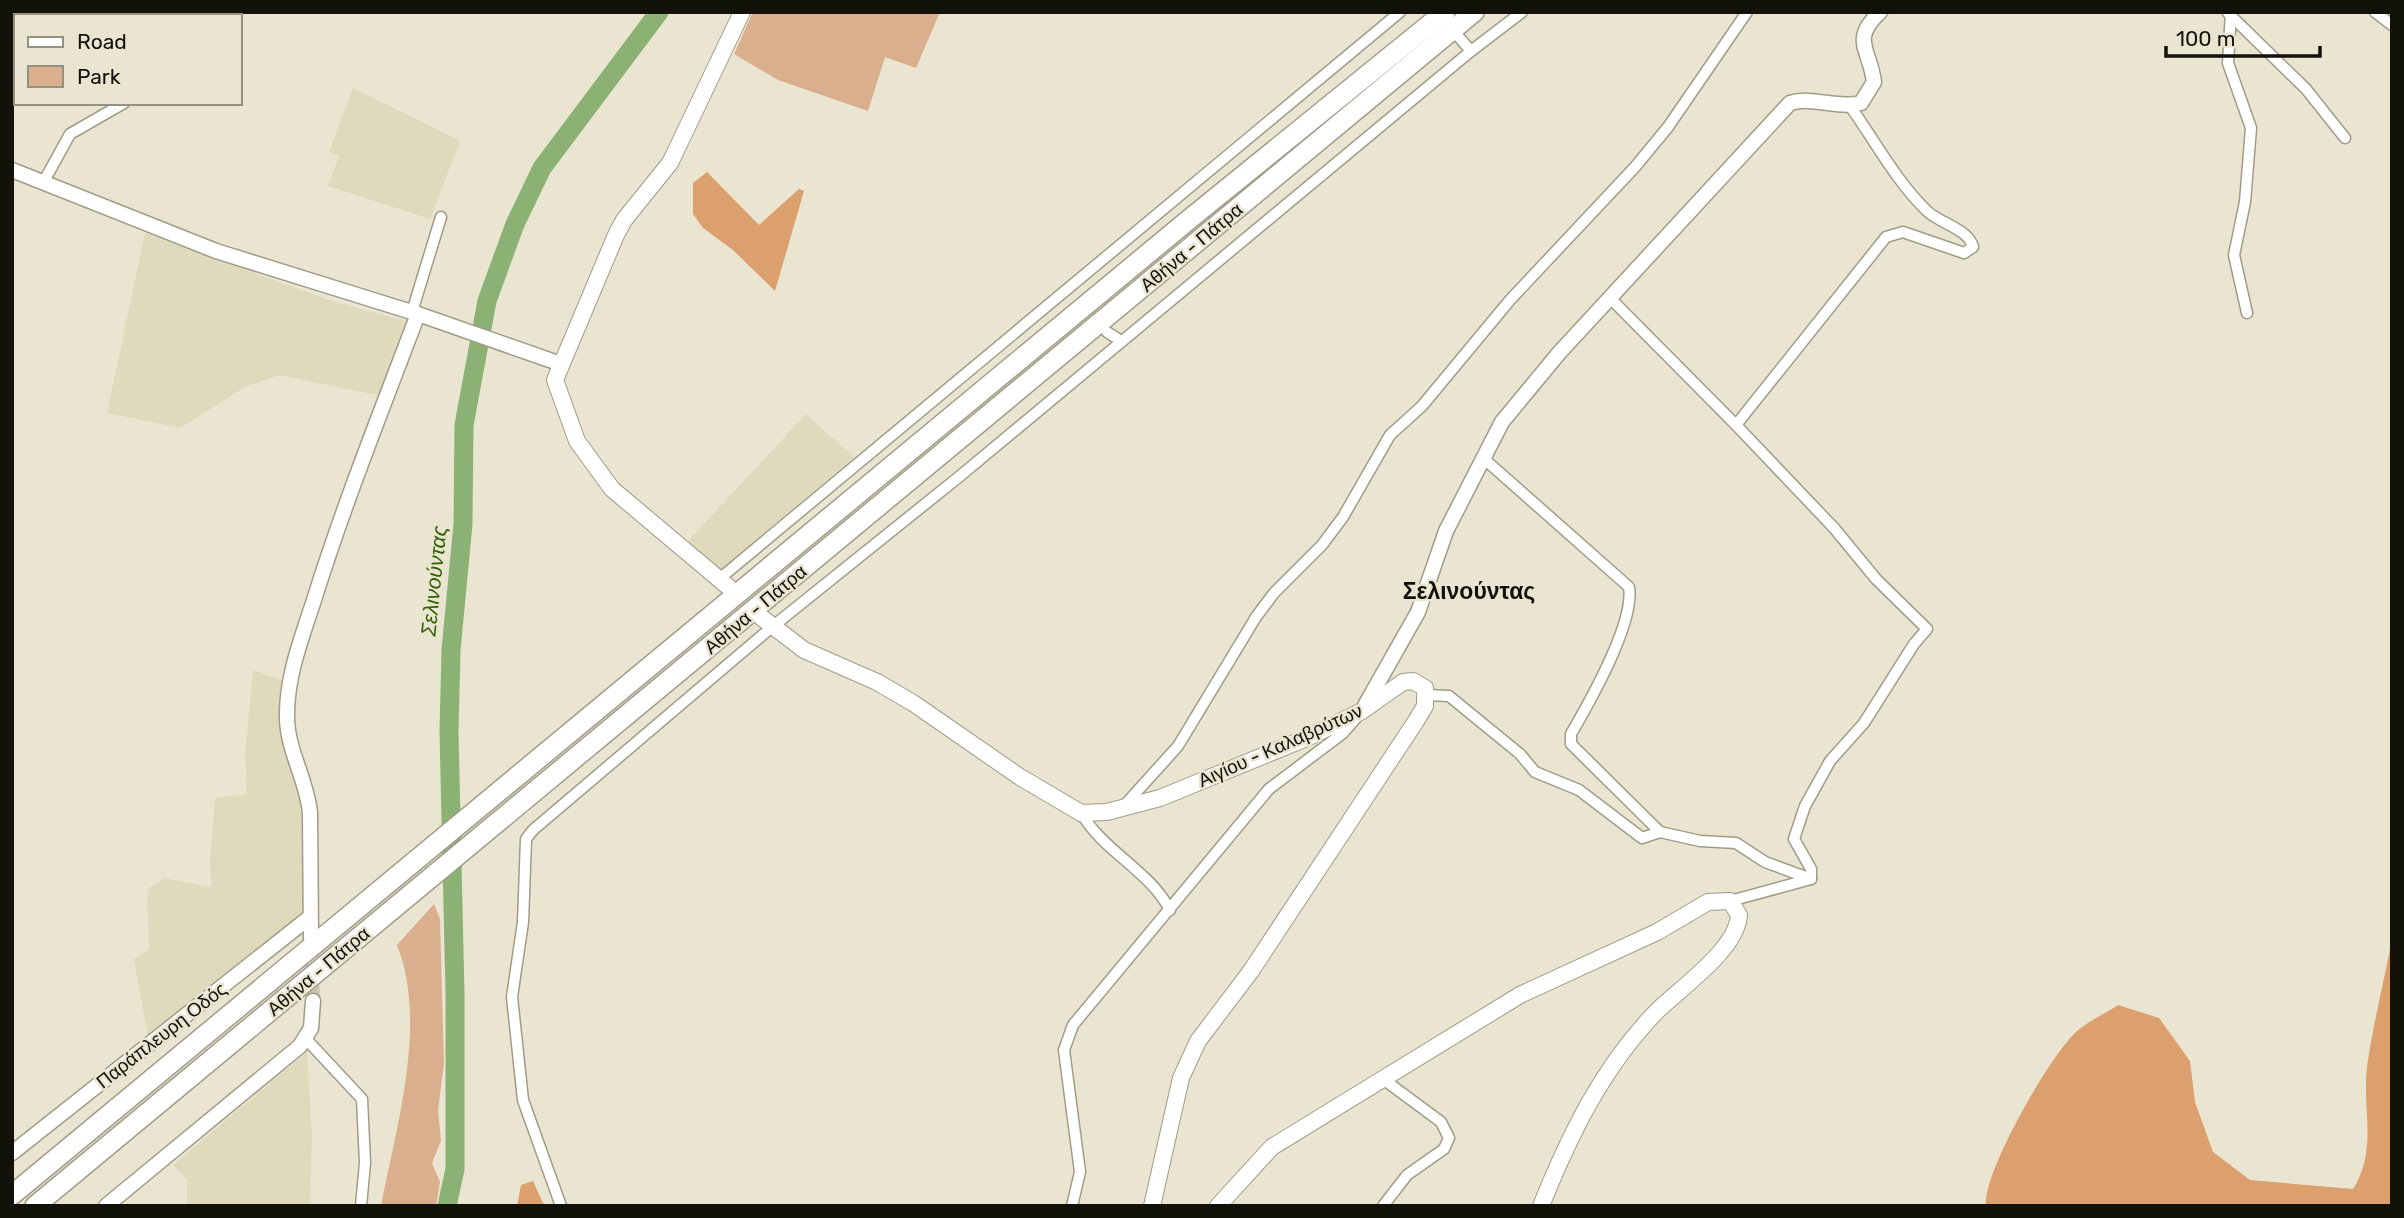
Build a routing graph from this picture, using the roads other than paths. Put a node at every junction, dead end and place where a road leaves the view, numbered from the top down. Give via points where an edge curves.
1 (742, 12) edge
2 (1400, 12) edge
3 (1428, 12) edge
4 (1445, 12) edge
5 (1474, 12) edge
6 (1522, 12) edge
7 (1747, 12) edge
8 (1880, 12) edge
9 (2375, 12) edge
10 (2230, 14) edge
11 (2392, 25) edge
12 (1457, 35) dead end
13 (1400, 48) junction
14 (1471, 51) junction
15 (121, 105) edge
16 (1850, 106) junction
17 (2345, 138) dead end
18 (12, 170) edge
19 (43, 183) junction
20 (441, 217) dead end
21 (1611, 299) junction
22 (1054, 301) junction
23 (1070, 312) dead end
24 (415, 313) junction
25 (2247, 313) dead end
26 (1107, 332) dead end
27 (1121, 341) junction
28 (561, 363) junction
29 (1736, 425) junction
30 (1482, 457) junction
31 (718, 580) junction
32 (732, 590) dead end
33 (767, 622) junction
34 (1427, 695) junction
35 (1362, 711) junction
36 (1122, 808) junction
37 (1081, 813) junction
38 (1660, 832) junction
39 (1811, 878) junction
40 (1730, 901) junction
41 (1170, 910) junction
42 (310, 917) junction
43 (311, 938) tunnel mouth
44 (313, 1001) tunnel mouth
45 (306, 1039) junction
46 (1383, 1079) junction
47 (12, 1153) edge
48 (1157, 1188) junction
49 (12, 1195) edge
50 (35, 1206) edge
51 (106, 1206) edge
52 (361, 1206) edge
53 (561, 1206) edge
54 (1072, 1206) edge
55 (1146, 1206) edge
56 (1152, 1206) edge
57 (1218, 1206) edge
58 (1383, 1206) edge
59 (1541, 1206) edge

1 - 28 main road via 670,163 616,235
2 - 22 street
3 - 13 highway
4 - 13 highway, Αθήνα - Πάτρα
5 - 50 highway, Αθήνα - Πάτρα
6 - 14 street
7 - 36 street via 1636,167 1510,300 1422,406 1390,435 1343,517 1274,593 1178,746
8 - 16 street via 1863,36 1872,87 1861,103
9 - 11 street
10 - 17 street via 2306,89
10 - 25 street via 2228,63 2251,128 2245,202 2234,255
12 - 14 street
13 - 49 highway, Αθήνα - Πάτρα
14 - 27 street
15 - 19 street via 70,134
16 - 21 street via 1790,103
16 - 29 street via 1921,205 1968,237 1973,247 1964,253 1903,232 1886,237
18 - 19 street
19 - 24 street via 216,251
20 - 24 street
21 - 29 street
21 - 30 street via 1524,392
22 - 23 street
22 - 31 street
24 - 28 street
24 - 42 street via 324,568 289,690 289,738 308,794
26 - 27 street
27 - 33 street
28 - 31 main road via 555,387 589,460 612,489
29 - 39 street via 1927,629 1864,723 1838,749 1805,806 1794,839
30 - 35 street via 1446,531 1418,612
30 - 38 street via 1629,587 1607,672 1569,740
31 - 32 main road
33 - 37 main road via 804,650 914,703
33 - 53 street via 526,839 523,922 512,997 523,1100
34 - 35 main road, Αιγίου - Καλαβρύτων via 1413,681 1403,682
34 - 38 street via 1449,696 1520,754 1535,772 1579,790 1642,838
34 - 48 main road via 1416,721 1278,930 1198,1041 1181,1078
35 - 36 main road, Αιγίου - Καλαβρύτων via 1160,798
35 - 41 street via 1343,733 1269,789
36 - 37 main road, Αιγίου - Καλαβρύτων
37 - 41 street via 1114,852 1152,883
38 - 39 street via 1736,843 1765,862
39 - 40 street
40 - 46 main road via 1708,902 1657,932 1540,985
40 - 59 main road via 1739,915 1734,936 1617,1058 1572,1133
41 - 54 street via 1093,998 1066,1039 1080,1172
42 - 43 street
42 - 47 street, Παράπλευρη Οδός
44 - 45 street
45 - 51 street
45 - 52 street via 362,1099 365,1163
46 - 57 main road via 1272,1147
46 - 58 street via 1441,1122 1449,1138 1444,1149 1407,1175
48 - 55 street
48 - 56 main road

